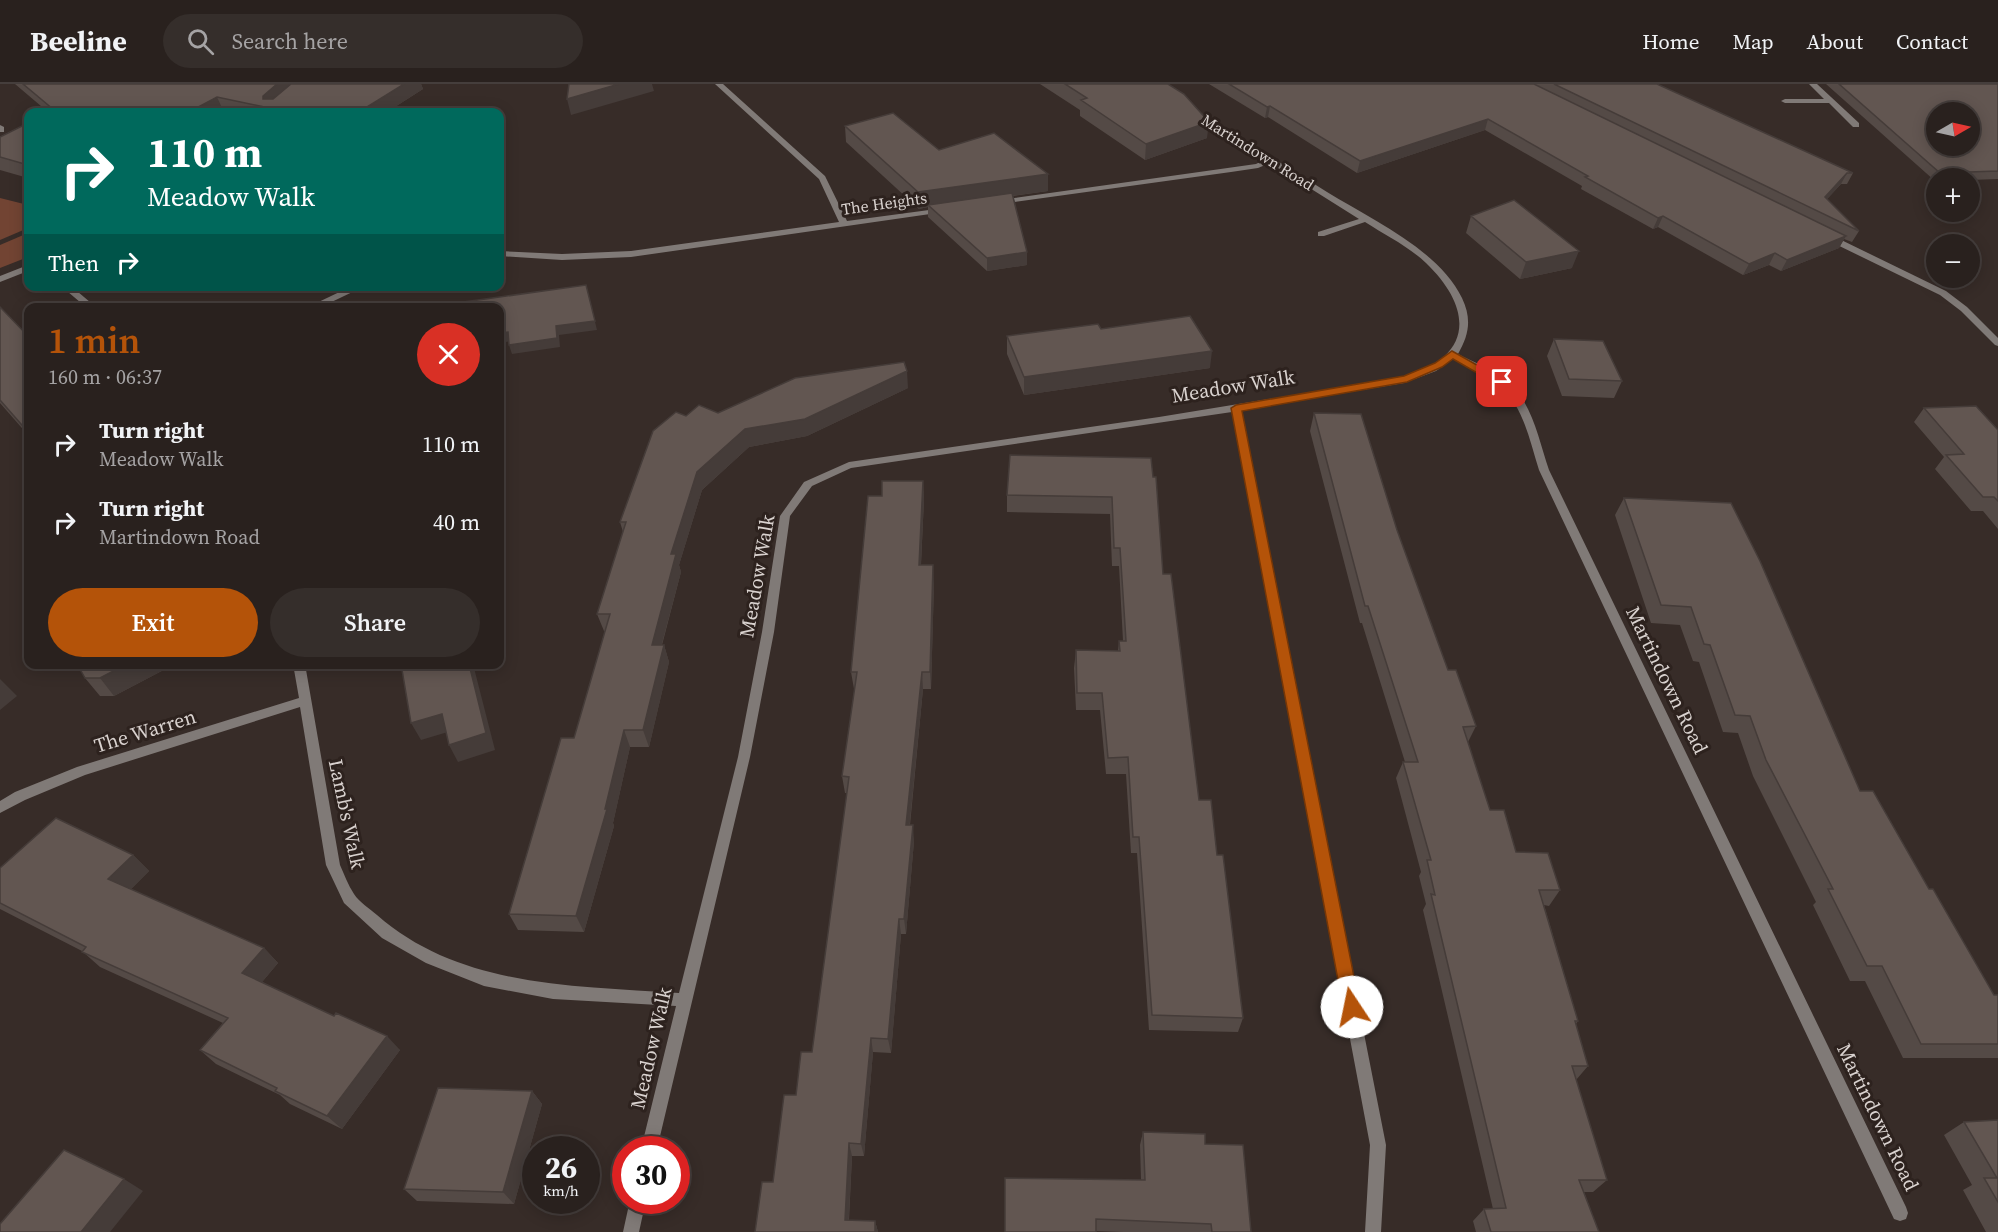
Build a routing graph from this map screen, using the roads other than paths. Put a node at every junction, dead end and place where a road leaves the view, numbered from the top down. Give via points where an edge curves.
1 (719, 84) edge
2 (1813, 84) edge
3 (1785, 101) dead end
4 (1828, 101) junction
5 (1190, 109) edge
6 (1856, 125) dead end
7 (1271, 159) junction
8 (985, 204) edge
9 (950, 209) edge
10 (1366, 219) junction
11 (844, 224) junction
12 (1815, 230) edge
13 (1321, 234) dead end
14 (504, 254) edge
15 (24, 270) edge
16 (0, 279) edge
17 (71, 291) edge
18 (349, 291) edge
19 (87, 303) edge
20 (322, 303) edge
21 (1998, 343) edge
22 (1452, 355) junction
23 (1236, 408) junction
24 (300, 669) edge
25 (305, 701) junction
26 (0, 807) edge
27 (684, 1000) junction
28 (653, 1136) edge
29 (1900, 1213) dead end
30 (635, 1214) edge
31 (631, 1232) edge
32 (1373, 1232) edge

1 - 11 street via 822,178
2 - 4 street
3 - 4 street
4 - 6 street
5 - 7 street, Martindown Road
7 - 8 street via 1258,166
7 - 10 street, Martindown Road
9 - 11 street, The Heights
10 - 13 street
10 - 22 street, Martindown Road via 1417,251 1450,284 1460,302 1466,327
11 - 14 street, The Heights via 632,254
12 - 21 street via 1943,293
15 - 16 street
17 - 19 street
18 - 20 street
22 - 23 street, Meadow Walk via 1407,379
22 - 29 street, Martindown Road via 1492,375 1511,390 1520,404 1549,480
23 - 27 street, Meadow Walk via 849,465 808,484 785,516 744,758
23 - 32 street via 1378,1145
24 - 25 street, Lamb's Walk
25 - 26 street, The Warren via 82,771
25 - 27 street, Lamb's Walk via 333,865 349,899 387,933 431,958 484,980 553,992
27 - 28 street, Meadow Walk
30 - 31 street

